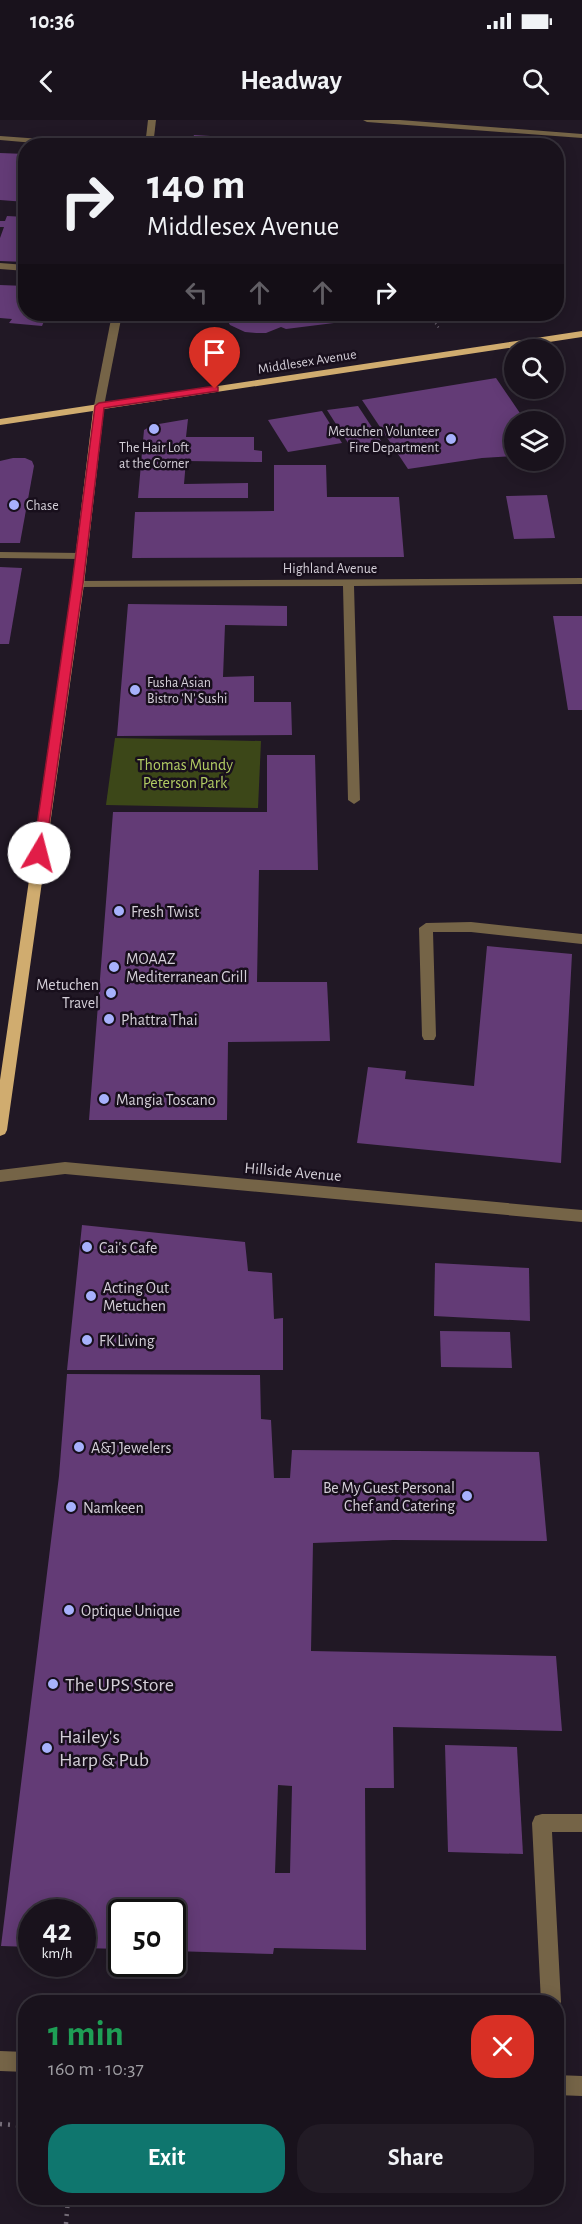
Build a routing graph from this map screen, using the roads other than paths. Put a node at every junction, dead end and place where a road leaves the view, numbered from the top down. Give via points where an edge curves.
1 (152, 120) edge
2 (367, 120) edge
3 (582, 136) edge
4 (0, 138) edge
5 (150, 138) edge
6 (18, 139) edge
7 (0, 266) edge
8 (18, 267) edge
9 (116, 321) edge
10 (582, 334) edge
11 (99, 406) junction
12 (0, 422) edge
13 (0, 555) edge
14 (81, 555) junction
15 (582, 581) edge
16 (348, 582) junction
17 (78, 584) junction
18 (354, 800) dead end
19 (582, 939) edge
20 (429, 1036) dead end
21 (0, 1130) edge
22 (0, 1176) edge
23 (582, 1216) edge
24 (582, 1823) edge
25 (551, 1995) edge
26 (0, 2061) edge
27 (18, 2062) edge
28 (564, 2085) edge
29 (582, 2086) edge

1 - 5 street
2 - 3 street
4 - 6 street
7 - 8 street
9 - 11 street
10 - 11 main road, Middlesex Avenue
11 - 12 main road, Middlesex Avenue
11 - 14 main road
13 - 14 street
14 - 17 main road
15 - 16 street, Highland Avenue
16 - 17 street, Highland Avenue
16 - 18 street
17 - 21 main road
19 - 20 street via 471,927 426,928
22 - 23 street, Hillside Avenue via 65,1168
24 - 25 street via 542,1823
26 - 27 street
28 - 29 street

